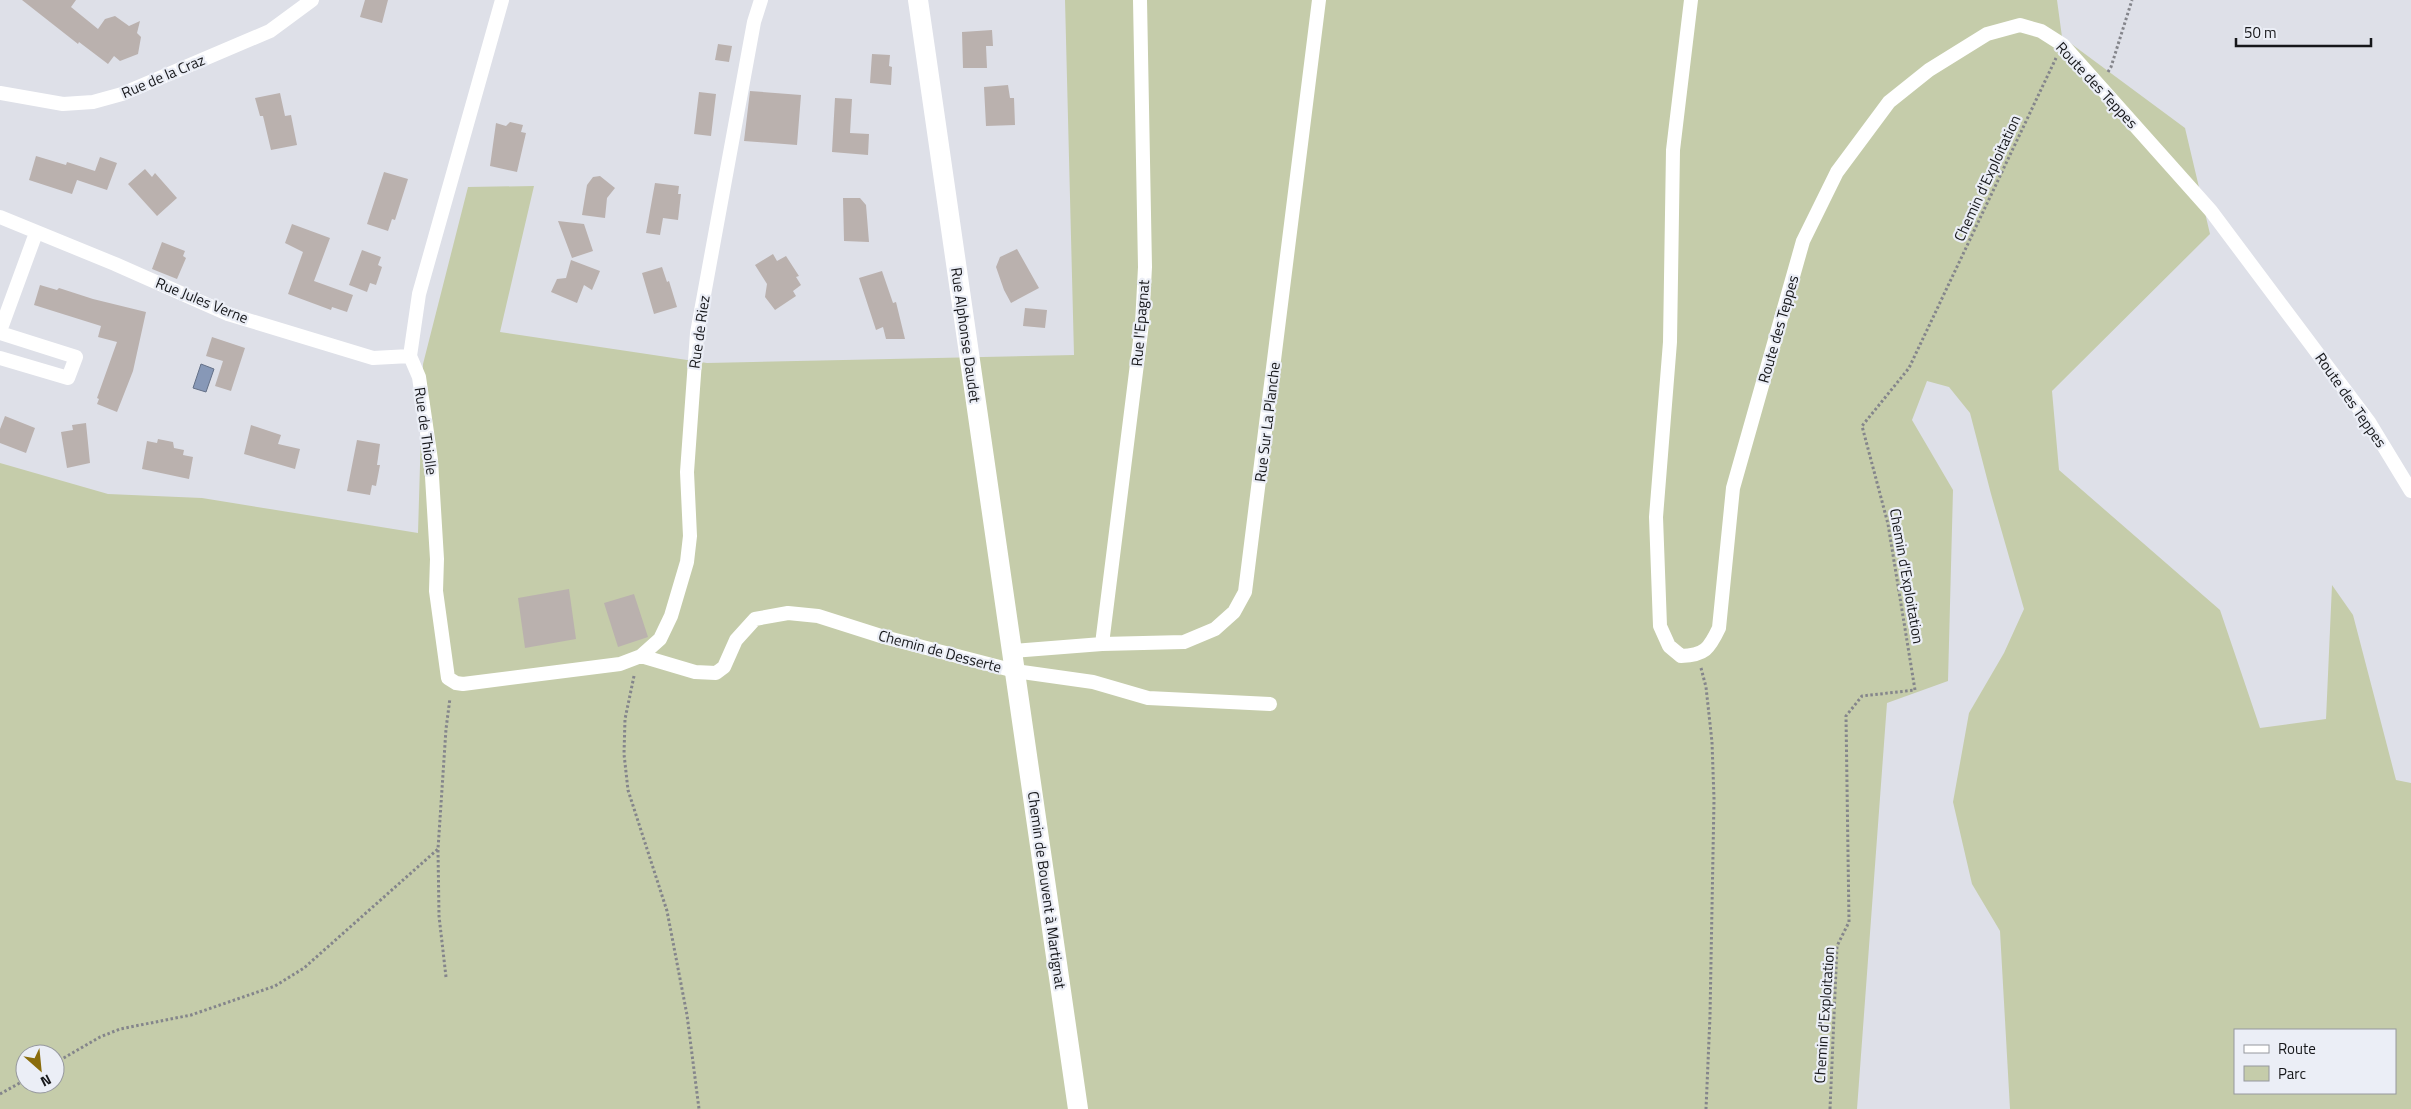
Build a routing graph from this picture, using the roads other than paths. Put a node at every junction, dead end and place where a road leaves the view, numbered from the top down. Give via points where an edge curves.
1 (312, 0) edge
2 (502, 0) edge
3 (761, 0) edge
4 (918, 0) edge
5 (1140, 0) edge
6 (1319, 0) edge
7 (1691, 0) edge
8 (0, 93) edge
9 (0, 218) edge
10 (36, 233) junction
11 (0, 332) edge
12 (410, 356) junction
13 (0, 358) edge
14 (2411, 491) edge
15 (1102, 644) junction
16 (641, 656) junction
17 (1014, 661) junction
18 (1270, 704) dead end
19 (1078, 1109) edge

1 - 8 street, Rue de la Craz via 270,31 122,94 93,102 63,104
2 - 12 street via 419,294
3 - 16 street, Rue de Riez via 754,22 697,333 688,472 690,536 687,562 671,616 660,639
4 - 17 street, Rue Alphonse Daudet
5 - 15 street, Rue l'Epagnat via 1145,267 1142,324
6 - 15 street, Rue Sur La Planche via 1245,592 1234,612 1215,629 1184,642
7 - 14 street, Route des Teppes via 1672,150 1670,342 1656,517 1660,626 1669,646 1681,656 1697,656 1710,646 1719,628 1733,488 1800,250 1837,172 1889,102 1929,70 1987,34 2020,26 2041,31 2063,45 2211,211 2369,422
9 - 10 street, Rue Jules Verne
10 - 11 street
10 - 12 street, Rue Jules Verne via 228,314 373,358
11 - 13 street via 76,357 68,378
12 - 16 street, Rue de Thiolle via 419,377 431,460 436,591 448,678 463,684 620,664
15 - 17 street, Rue Sur La Planche
16 - 17 street, Chemin de Desserte via 695,672 716,673 724,668 736,640 755,619 788,613 818,616 884,637
17 - 18 street, Chemin de Desserte via 1148,698
17 - 19 street, Chemin de Bouvent à Martignat

